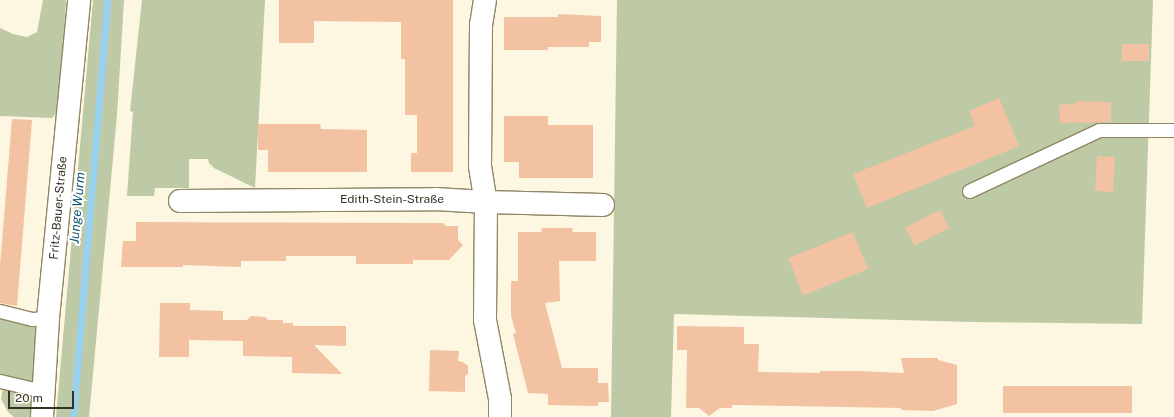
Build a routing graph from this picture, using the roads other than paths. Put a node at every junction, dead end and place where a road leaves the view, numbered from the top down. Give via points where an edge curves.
1 (79, 0) edge
2 (485, 0) edge
3 (1174, 130) edge
4 (969, 191) dead end
5 (180, 201) dead end
6 (486, 202) junction
7 (604, 205) dead end
8 (0, 311) edge
9 (48, 318) junction
10 (0, 381) edge
11 (43, 391) junction
12 (42, 417) edge
13 (500, 417) edge

1 - 9 street, Fritz-Bauer-Straße
2 - 6 street via 481,24 480,166
3 - 4 lane via 1099,130
5 - 6 street, Edith-Stein-Straße via 436,199
6 - 7 street, Edith-Stein-Straße
6 - 13 street via 485,320 500,399
8 - 9 lane via 32,319
9 - 11 street, Fritz-Bauer-Straße
10 - 11 lane
11 - 12 street, Fritz-Bauer-Straße

